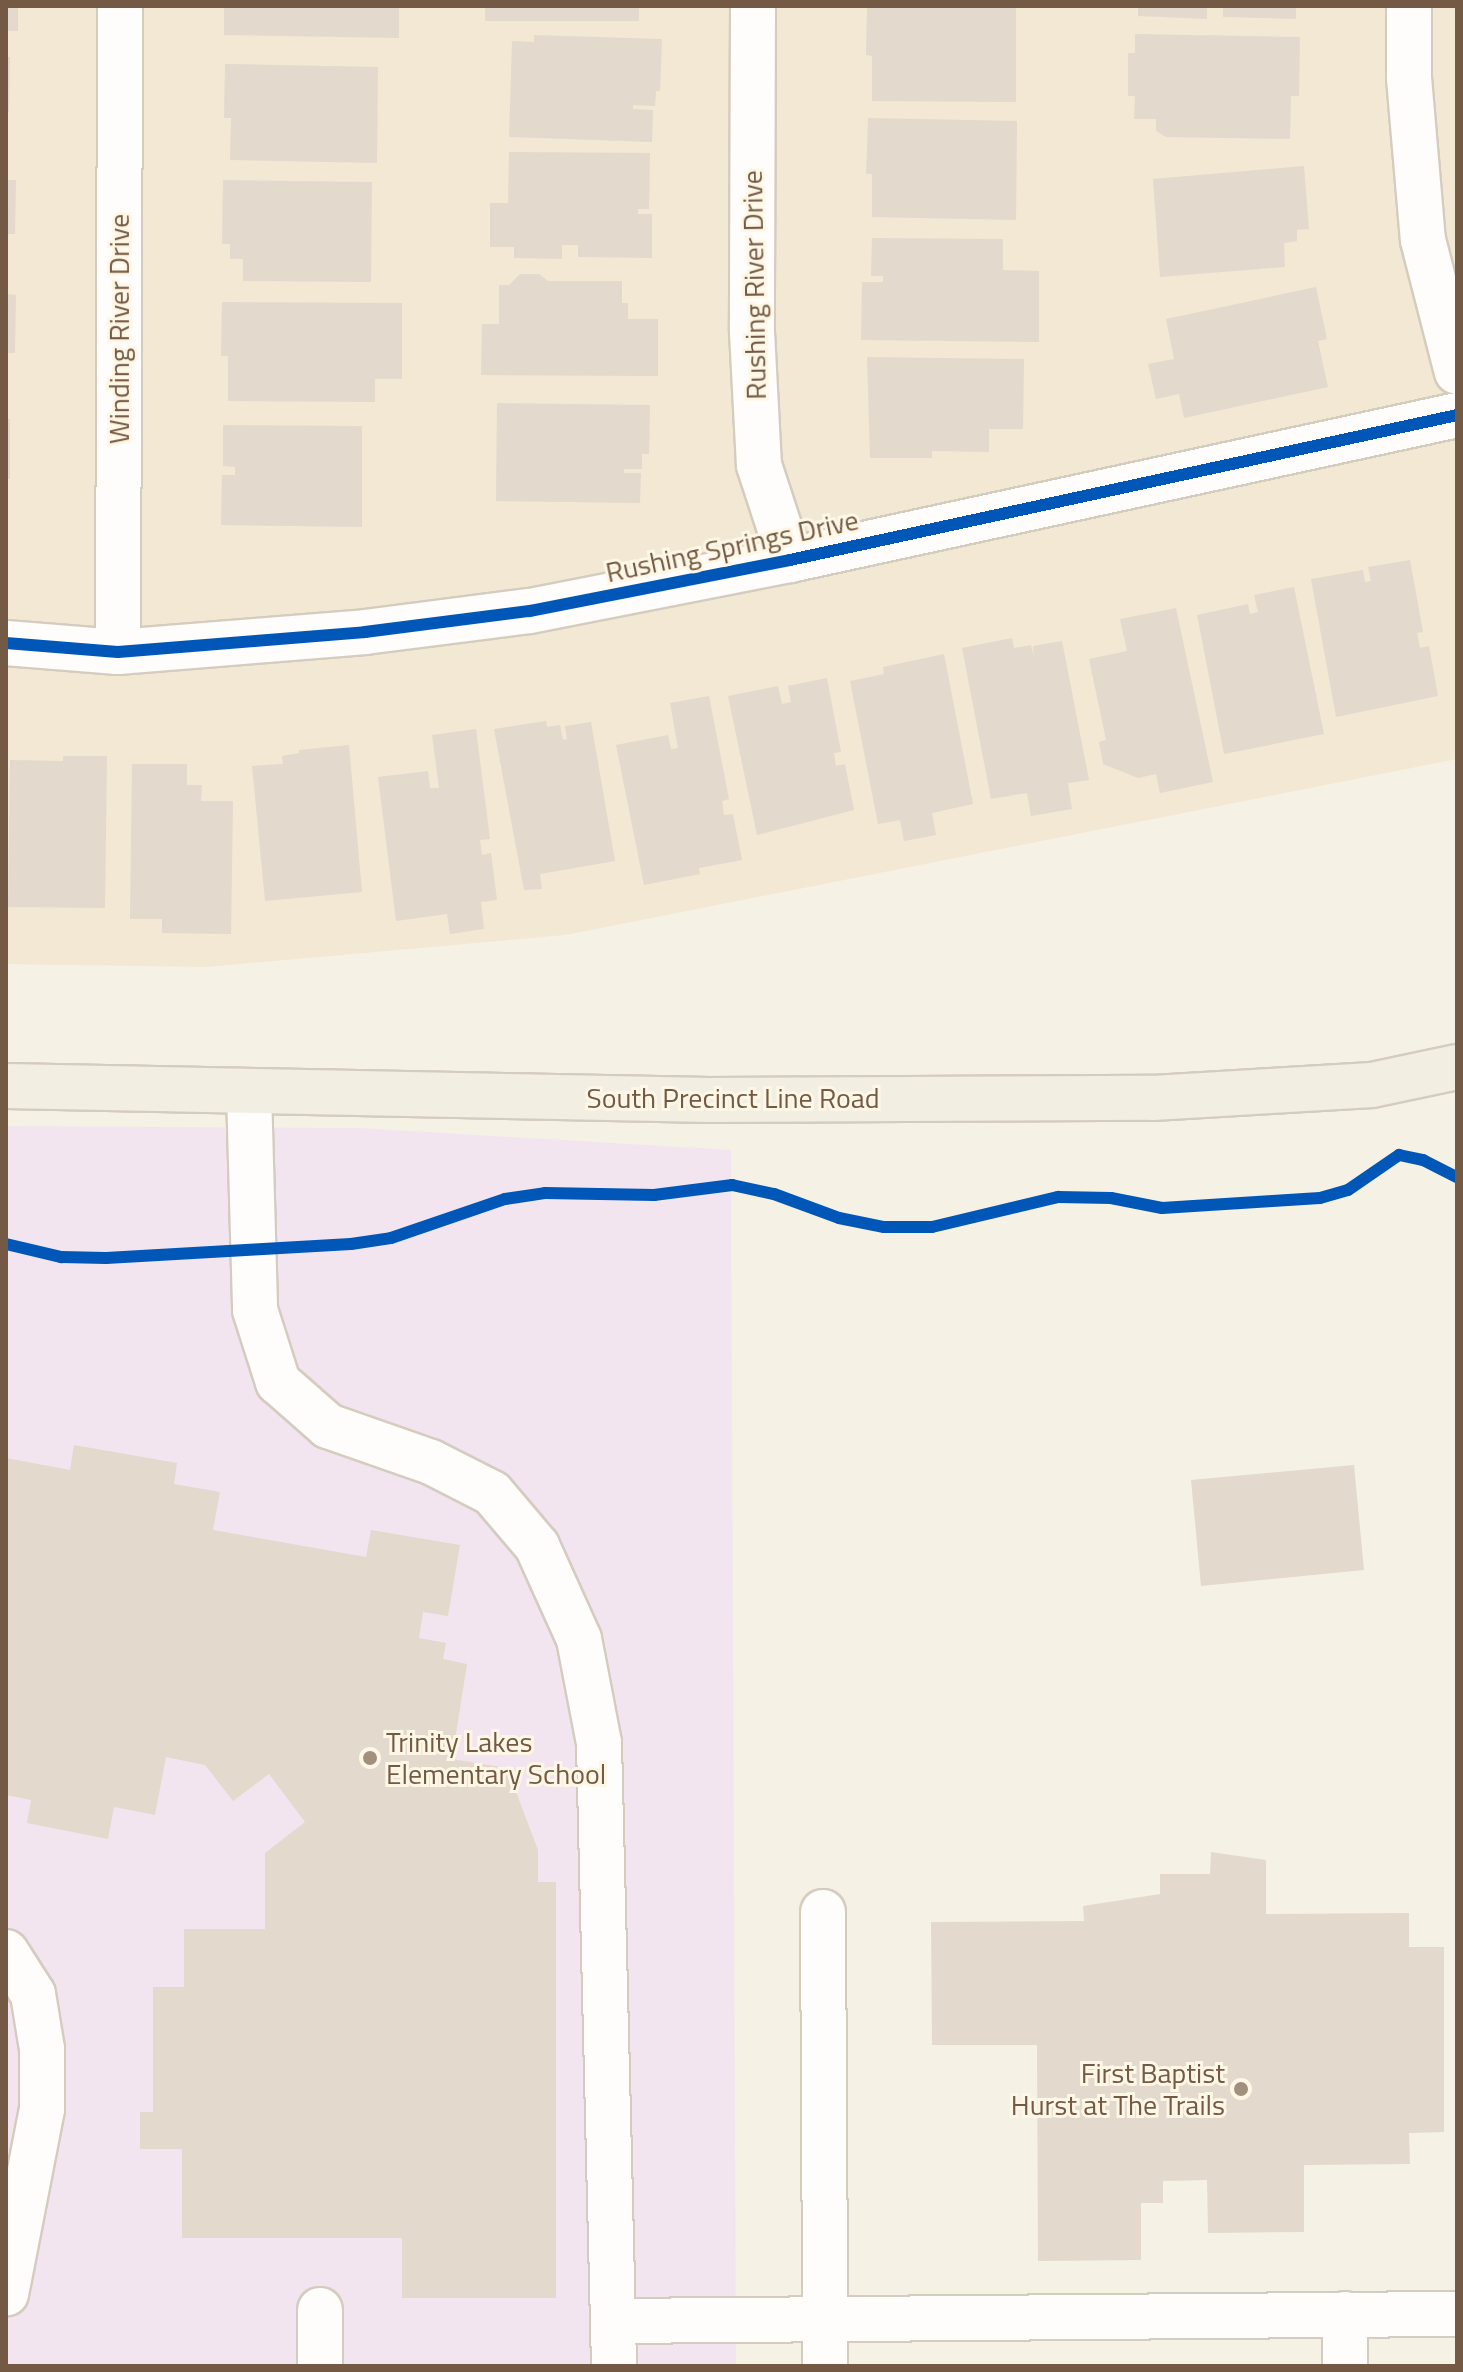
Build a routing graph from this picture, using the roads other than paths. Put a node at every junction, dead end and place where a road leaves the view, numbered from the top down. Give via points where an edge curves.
1 (120, 6) edge
2 (753, 6) edge
3 (1409, 6) edge
4 (1457, 372) edge
5 (1457, 415) edge
6 (790, 560) junction
7 (6, 643) edge
8 (118, 652) junction
9 (1457, 1067) edge
10 (6, 1086) edge
11 (249, 1091) junction
12 (823, 1912) dead end
13 (6, 1952) edge
14 (6, 2294) edge
15 (320, 2310) dead end
16 (1345, 2314) junction
17 (1457, 2314) edge
18 (825, 2318) junction
19 (613, 2321) junction
20 (320, 2366) edge
21 (614, 2366) edge
22 (825, 2366) edge
23 (1345, 2366) edge

1 - 8 street, Winding River Drive
2 - 6 street, Rushing River Drive via 752,332 759,465
3 - 4 street via 1409,78 1423,240
5 - 6 street, Rushing Springs Drive
6 - 8 street, Rushing Springs Drive via 530,611 365,632
7 - 8 street, Rushing Springs Drive
9 - 11 main road, South Precinct Line Road via 1372,1085 1153,1098 710,1100
10 - 11 main road, South Precinct Line Road
11 - 19 street via 255,1310 278,1382 328,1426 431,1462 492,1493 537,1546 579,1639 599,1743
12 - 18 street
13 - 14 street via 33,1994 42,2049 42,2109
15 - 20 street
16 - 17 street
16 - 18 street
16 - 23 street
18 - 19 street
18 - 22 street
19 - 21 street

